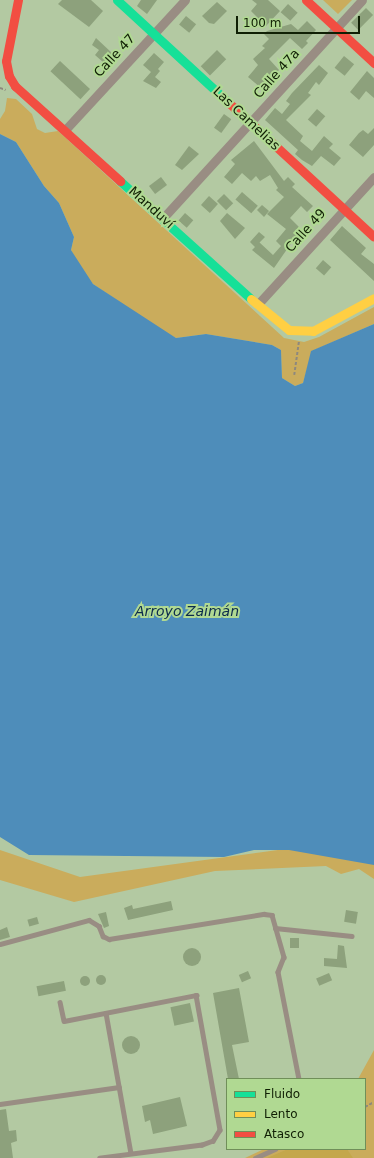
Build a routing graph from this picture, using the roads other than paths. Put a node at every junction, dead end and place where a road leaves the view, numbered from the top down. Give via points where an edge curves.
1 (18, 0) edge
2 (117, 0) edge
3 (185, 0) edge
4 (306, 0) edge
5 (362, 0) edge
6 (336, 28) junction
7 (154, 34) junction
8 (374, 63) edge
9 (250, 123) junction
10 (65, 130) junction
11 (374, 177) edge
12 (344, 210) junction
13 (163, 218) junction
14 (374, 237) edge
15 (374, 298) edge
16 (258, 304) junction
17 (275, 928) junction
18 (352, 936) dead end
19 (0, 944) edge
20 (60, 1002) dead end
21 (106, 1013) junction
22 (299, 1078) edge
23 (119, 1087) junction
24 (0, 1104) edge
25 (273, 1150) edge
26 (131, 1153) junction
27 (100, 1158) edge
28 (255, 1158) edge

1 - 10 street, Manduví via 6,61 9,76 15,86
2 - 7 street, Las Camelias
3 - 7 street, Calle 47
4 - 6 street
5 - 6 street, Calle 47a
6 - 8 street
6 - 9 street, Calle 47a
7 - 9 street, Las Camelias
7 - 10 street, Calle 47
9 - 12 street, Las Camelias
9 - 13 street, Calle 47a
10 - 13 street, Manduví
11 - 12 street, Calle 49
12 - 14 street, Las Camelias
12 - 16 street, Calle 49
13 - 16 street, Manduví
15 - 16 street, Manduví via 299,336 277,322
17 - 18 lane
17 - 19 lane via 272,915 264,914 109,939 103,936 99,926 89,920
17 - 22 lane via 284,957 278,972
20 - 21 lane via 64,1020
21 - 23 lane
21 - 26 lane via 196,995 220,1130 213,1141
23 - 24 lane
23 - 26 lane
25 - 28 lane
26 - 27 lane

